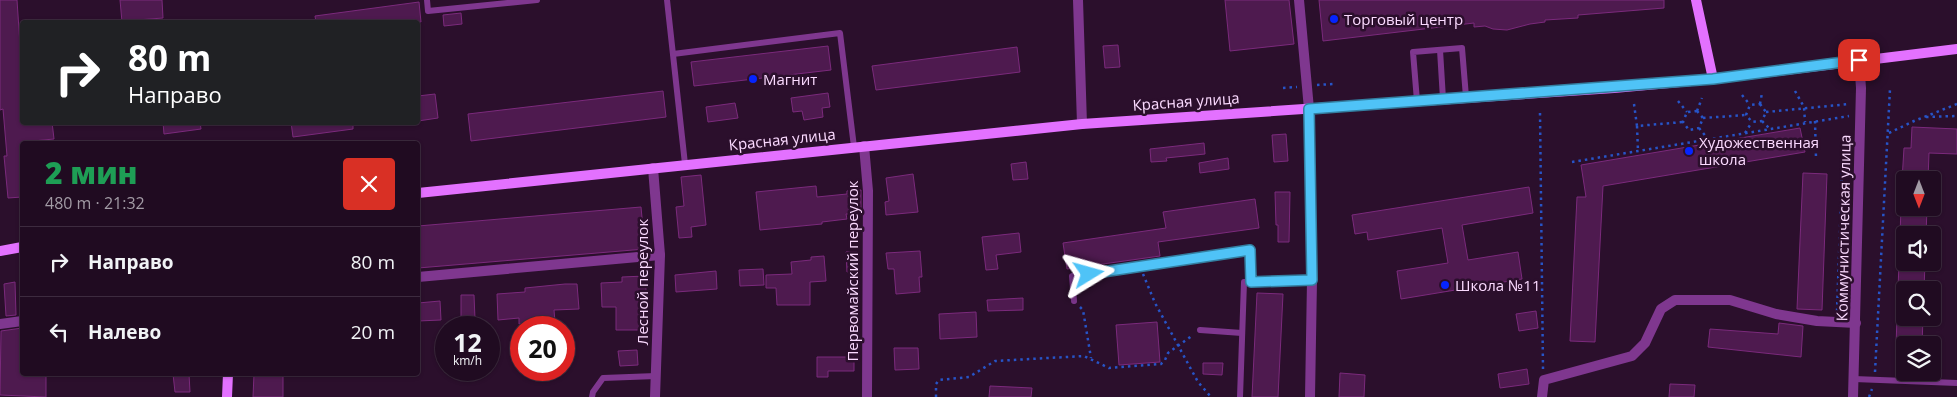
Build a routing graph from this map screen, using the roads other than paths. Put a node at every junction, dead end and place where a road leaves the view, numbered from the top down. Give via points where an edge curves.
1 (428, 0) edge
2 (537, 0) edge
3 (667, 0) edge
4 (1078, 0) edge
5 (1299, 0) edge
6 (1696, 0) edge
7 (1957, 49) edge
8 (1440, 50) junction
9 (673, 54) junction
10 (1859, 60) junction
11 (1713, 79) junction
12 (1466, 97) junction
13 (1443, 99) junction
14 (1417, 101) junction
15 (1309, 109) junction
16 (1082, 124) junction
17 (859, 146) junction
18 (685, 164) junction
19 (653, 168) junction
20 (420, 193) edge
21 (20, 247) edge
22 (0, 251) edge
23 (660, 255) junction
24 (420, 277) edge
25 (1312, 280) junction
26 (1251, 282) junction
27 (1074, 301) road end
28 (20, 321) edge
29 (1856, 323) junction
30 (0, 324) edge
31 (1200, 330) road end
32 (1242, 333) junction
33 (228, 376) edge
34 (656, 376) junction
35 (1854, 379) junction
36 (1957, 383) edge
37 (227, 397) edge
38 (592, 397) edge
39 (656, 397) edge
40 (867, 397) edge
41 (1240, 397) edge
42 (1310, 397) edge
43 (1542, 397) edge
44 (1853, 397) edge

1 - 2 lane via 428,11
3 - 9 lane
4 - 16 street
5 - 15 street
6 - 11 main road
7 - 10 main road, Красная улица
8 - 12 lane via 1462,48
8 - 13 lane
8 - 14 lane via 1413,52
9 - 17 lane via 840,33
9 - 18 lane
10 - 11 main road, Красная улица
10 - 29 street, Коммунистическая улица
11 - 12 main road, Красная улица
12 - 13 main road, Красная улица
13 - 14 main road, Красная улица
14 - 15 main road, Красная улица
15 - 16 main road, Красная улица
15 - 25 street
16 - 17 main road, Красная улица
17 - 18 main road, Красная улица
17 - 40 street, Первомайский переулок via 868,191
18 - 19 main road, Красная улица
19 - 20 main road, Красная улица
19 - 23 street, Лесной переулок
21 - 22 main road
23 - 24 street
23 - 34 street, Лесной переулок
25 - 26 lane
25 - 42 street
26 - 27 lane via 1250,250 1072,276
26 - 32 lane via 1244,282
28 - 30 street
29 - 35 street, Коммунистическая улица
29 - 43 street via 1776,314 1730,300 1675,300 1661,309 1645,343 1632,356 1544,380
31 - 32 lane
32 - 41 lane
33 - 37 main road
34 - 38 lane via 602,378
34 - 39 street, Лесной переулок
35 - 36 lane
35 - 44 street, Коммунистическая улица

